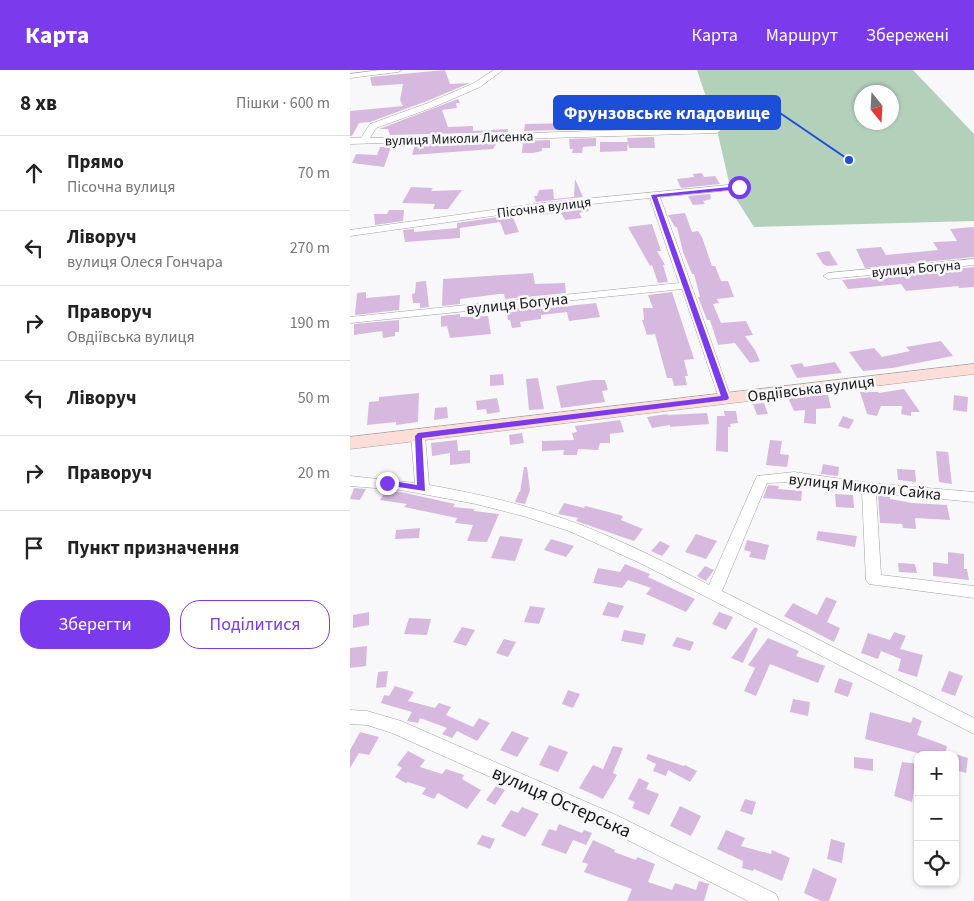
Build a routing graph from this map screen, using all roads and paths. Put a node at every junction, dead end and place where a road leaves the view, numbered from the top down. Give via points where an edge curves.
1 (398, 70) edge
2 (499, 70) edge
3 (350, 76) edge
4 (718, 130) dead end
5 (352, 143) edge
6 (739, 187) dead end
7 (654, 195) junction
8 (350, 232) edge
9 (974, 262) edge
10 (828, 276) dead end
11 (684, 286) junction
12 (350, 320) edge
13 (974, 369) edge
14 (725, 398) junction
15 (418, 436) junction
16 (350, 443) edge
17 (350, 481) edge
18 (869, 488) junction
19 (422, 489) junction
20 (974, 497) edge
21 (974, 592) edge
22 (713, 594) junction
23 (350, 717) edge
24 (974, 726) edge
25 (769, 901) edge

1 - 3 street
2 - 5 street via 477,85 373,126 364,140
4 - 5 street, вулиця Миколи Лисенка
6 - 7 street, Пісочна вулиця
7 - 8 street, Пісочна вулиця via 542,206
7 - 11 street
9 - 10 street, вулиця Богуна
11 - 12 street, вулиця Богуна
11 - 14 street
13 - 14 main road, Овдіївська вулиця
14 - 15 main road, Овдіївська вулиця
15 - 16 main road, Овдіївська вулиця
15 - 19 street
17 - 19 street
18 - 20 street, вулиця Миколи Сайка
18 - 21 street via 874,580
18 - 22 street, вулиця Миколи Сайка via 794,477 762,478
19 - 22 street via 550,519 630,550
22 - 24 street
23 - 25 street, вулиця Остерська via 396,726 607,820

